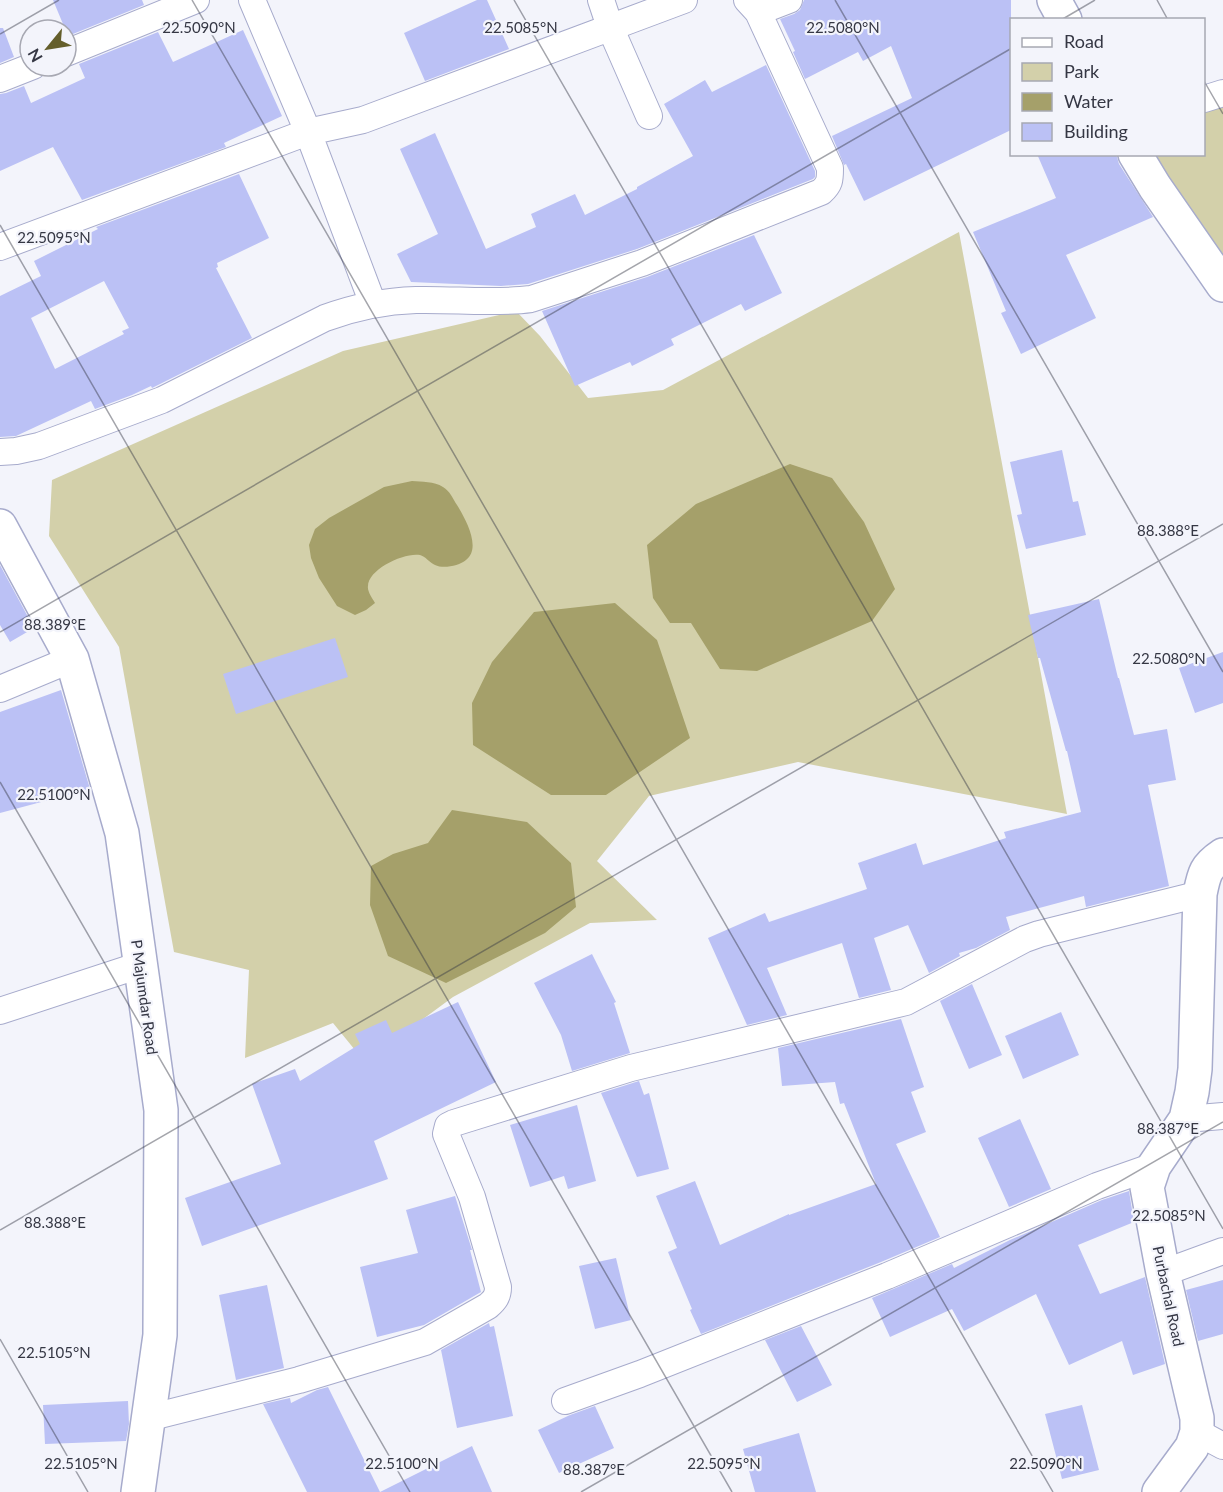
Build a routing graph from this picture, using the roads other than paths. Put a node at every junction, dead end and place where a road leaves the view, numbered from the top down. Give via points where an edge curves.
1 (196, 0) edge
2 (252, 0) edge
3 (600, 0) edge
4 (684, 0) edge
5 (789, 0) edge
6 (1054, 0) edge
7 (752, 6) edge
8 (1064, 18) edge
9 (610, 27) junction
10 (78, 48) edge
11 (18, 72) edge
12 (0, 80) edge
13 (1223, 93) edge
14 (1205, 98) edge
15 (649, 116) dead end
16 (308, 132) junction
17 (1136, 156) edge
18 (0, 247) edge
19 (1223, 285) edge
20 (373, 304) junction
21 (0, 452) edge
22 (0, 526) edge
23 (72, 659) junction
24 (0, 689) edge
25 (1223, 855) edge
26 (1200, 894) junction
27 (140, 965) junction
28 (0, 1011) edge
29 (1223, 1116) edge
30 (1186, 1119) junction
31 (1155, 1166) junction
32 (1223, 1251) edge
33 (1163, 1273) junction
34 (565, 1401) dead end
35 (148, 1418) junction
36 (1210, 1439) edge
37 (138, 1492) edge
38 (1159, 1492) edge

1 - 10 street
2 - 16 street
3 - 9 street
4 - 9 street
5 - 7 street
6 - 8 street
7 - 20 street via 830,168 828,186 821,192 642,263 531,300
9 - 15 street
9 - 16 street via 363,120
11 - 12 street
13 - 14 street
16 - 18 street
16 - 20 street
17 - 19 street
20 - 21 street via 325,318 162,400 39,446
22 - 23 street, P Majumdar Road
23 - 24 street
23 - 27 street, P Majumdar Road via 122,833
25 - 26 street, Purbachal Road via 1204,874
26 - 30 street, Purbachal Road via 1195,1069
26 - 35 street via 1025,939 906,1002 631,1068 454,1123 448,1126 446,1134 472,1197 498,1287 494,1301 425,1342 299,1380
27 - 28 street
27 - 35 street, P Majumdar Road via 161,1110 160,1335
29 - 30 street
30 - 31 street, Purbachal Road
31 - 33 street, Purbachal Road via 1147,1187
31 - 34 street
32 - 33 street
33 - 36 street, Purbachal Road via 1197,1418
35 - 37 street, P Majumdar Road
36 - 38 street, Purbachal Road via 1192,1447

